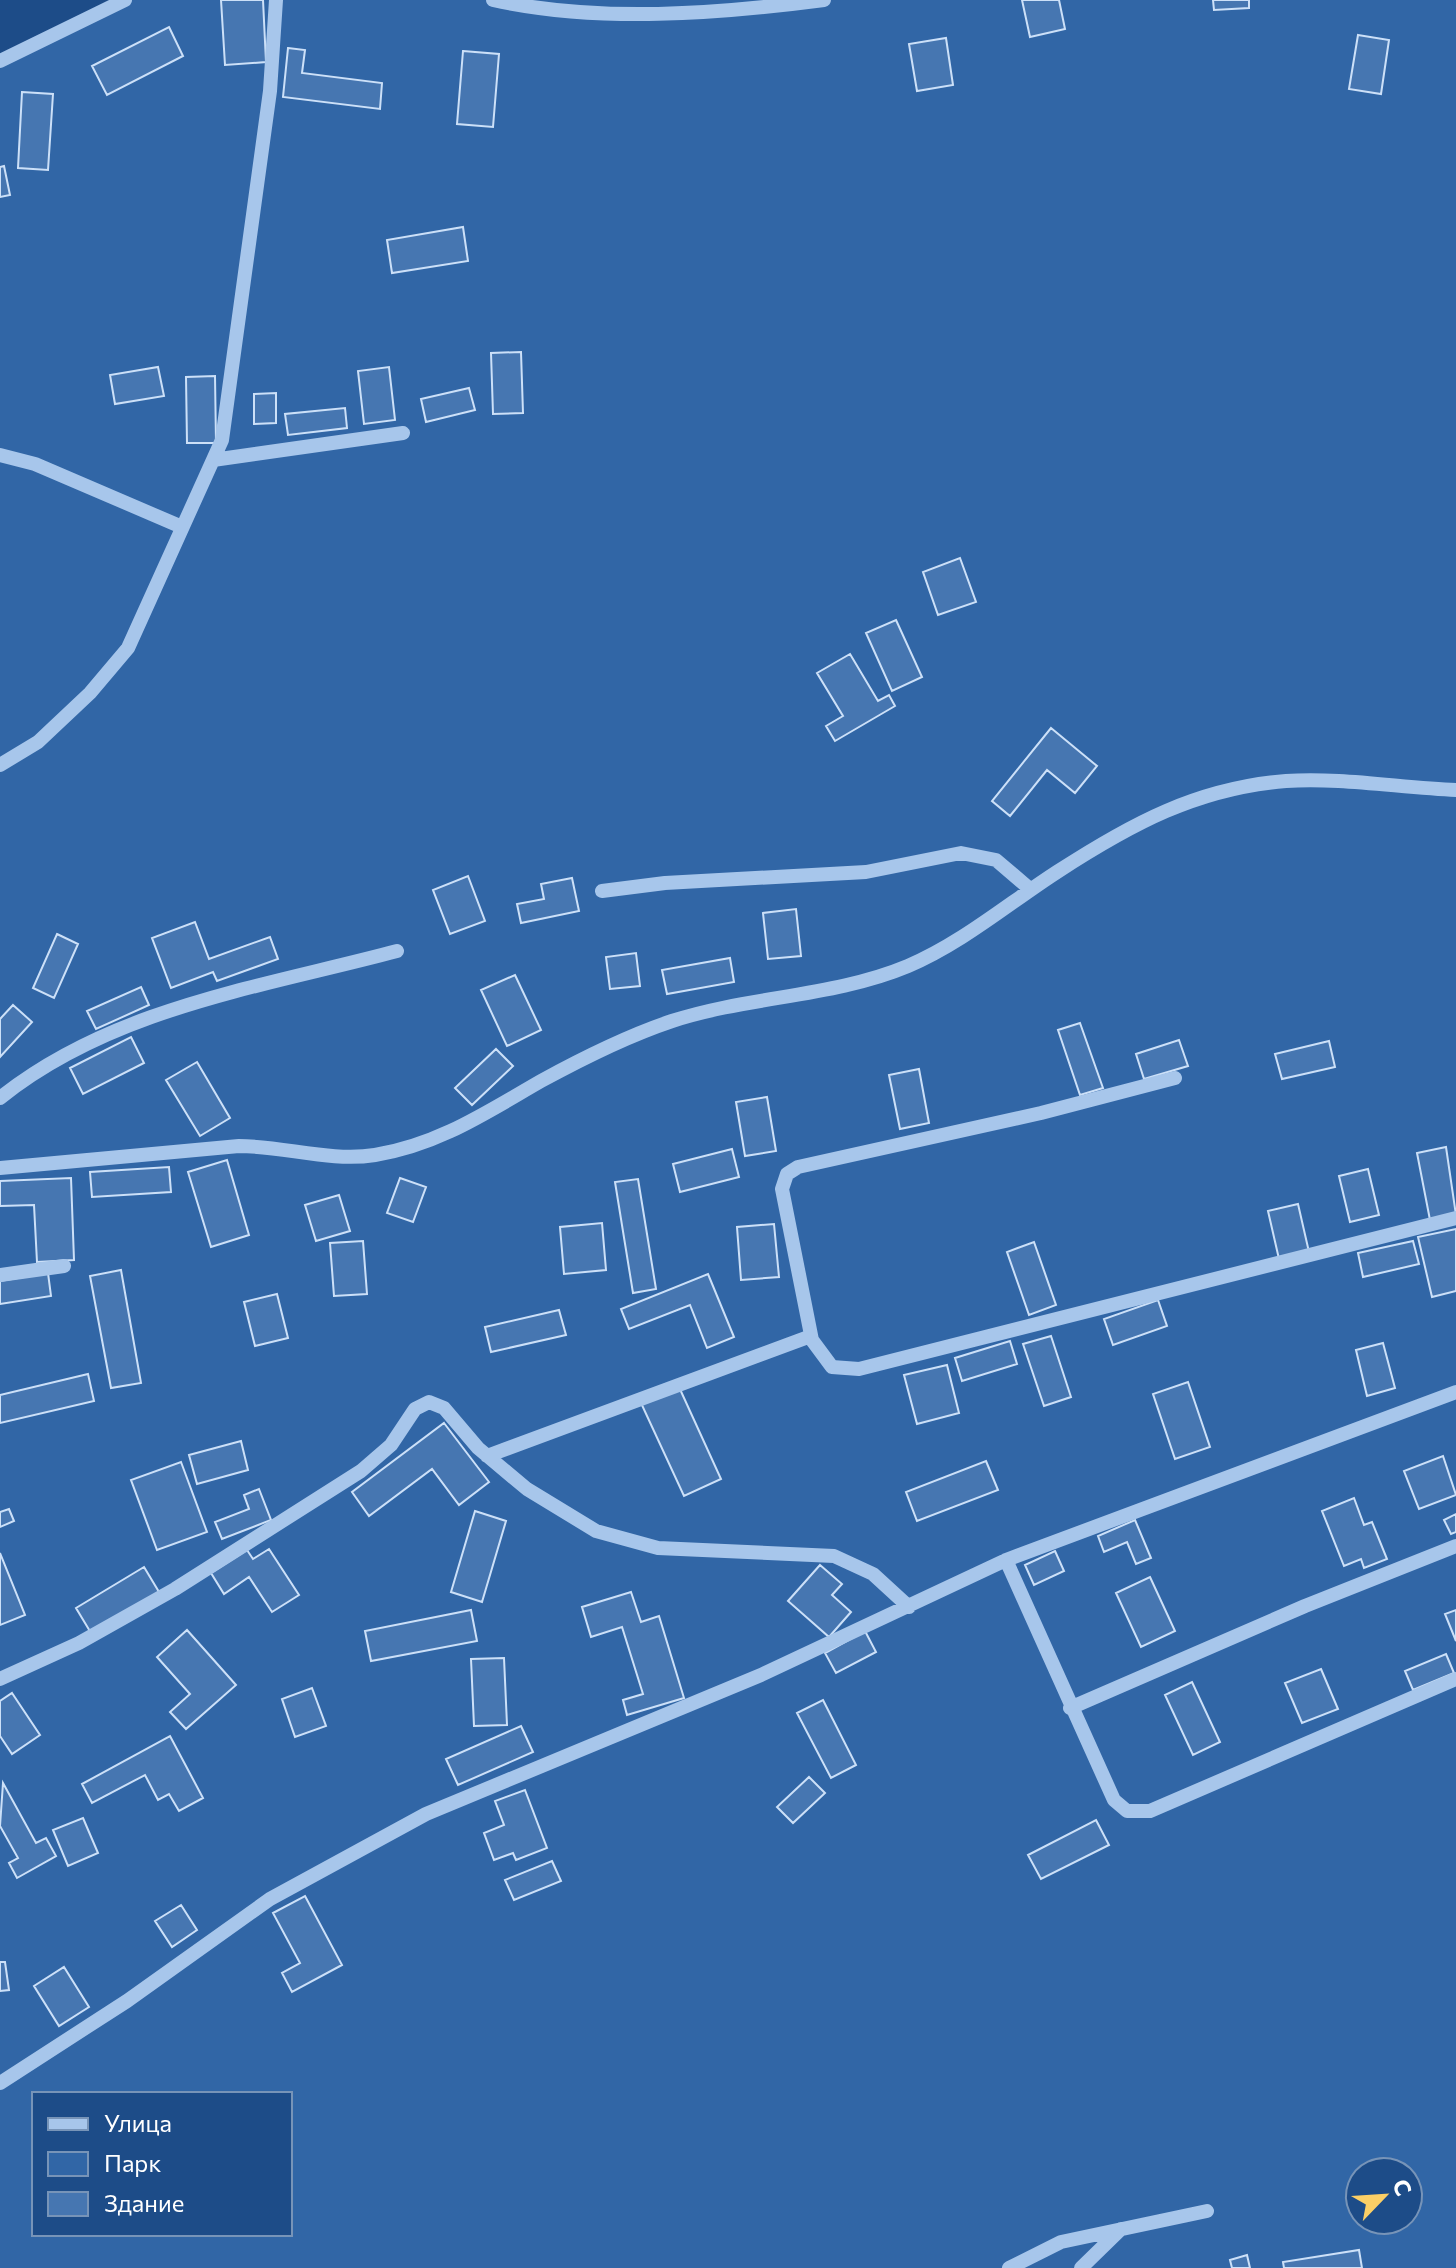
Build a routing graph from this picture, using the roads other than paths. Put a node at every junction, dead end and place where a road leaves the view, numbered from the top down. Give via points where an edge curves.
1 (125, 0) edge
2 (276, 0) edge
3 (493, 0) edge
4 (824, 0) edge
5 (0, 61) edge
6 (403, 433) dead end
7 (0, 455) edge
8 (213, 460) junction
9 (182, 527) junction
10 (0, 765) edge
11 (1456, 790) edge
12 (1030, 889) junction
13 (602, 891) dead end
14 (397, 951) dead end
15 (1175, 1078) dead end
16 (0, 1098) edge
17 (0, 1168) edge
18 (1456, 1218) edge
19 (64, 1266) dead end
20 (0, 1275) edge
21 (811, 1336) junction
22 (1456, 1392) edge
23 (487, 1456) junction
24 (1456, 1546) edge
25 (1006, 1560) junction
26 (909, 1607) junction
27 (0, 1679) edge
28 (1456, 1679) edge
29 (1070, 1708) junction
30 (0, 2083) edge
31 (1207, 2211) dead end
32 (1122, 2228) junction
33 (1009, 2268) edge
34 (1081, 2268) edge

1 - 5 street
2 - 8 street via 270,91 233,382
3 - 4 street via 524,7 690,12
6 - 8 street
7 - 9 street via 35,464
8 - 9 street
9 - 10 street via 121,658 38,742
11 - 12 street via 1288,781 1214,794 1139,821
12 - 13 street via 996,860 961,853 866,872
12 - 17 street via 908,966 648,1029 565,1068 462,1128 379,1154 345,1157 239,1146
14 - 16 street via 168,1009 54,1062
15 - 21 street via 792,1170 782,1180 782,1189
18 - 21 street via 859,1369 826,1363
19 - 20 street
21 - 23 street
22 - 25 street
23 - 26 street via 544,1502 607,1535 693,1552 834,1556 873,1574
23 - 27 street via 444,1408 429,1402 421,1405 385,1451 361,1471 175,1589 79,1643
24 - 29 street
25 - 26 street
25 - 29 street
26 - 30 street via 747,1681 426,1814 270,1899
28 - 29 street via 1137,1814 1114,1800
31 - 32 street
32 - 33 street via 1050,2246
32 - 34 street

